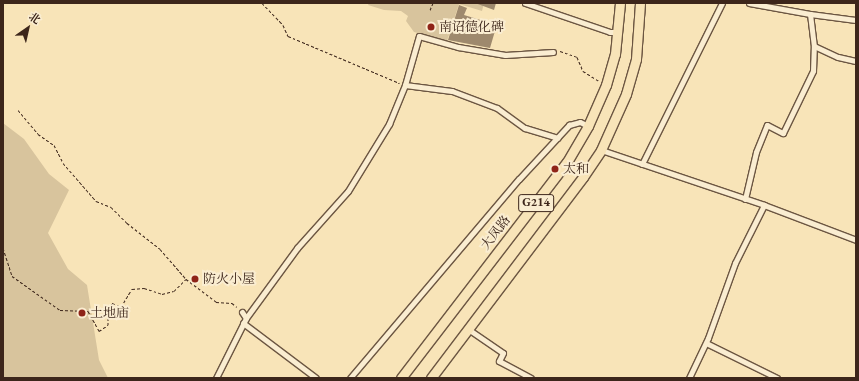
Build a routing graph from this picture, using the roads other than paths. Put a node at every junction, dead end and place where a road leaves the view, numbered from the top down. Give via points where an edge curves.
1 (525, 3) edge
2 (620, 3) edge
3 (640, 3) edge
4 (722, 3) edge
5 (749, 3) edge
6 (810, 14) junction
7 (856, 20) edge
8 (618, 32) junction
9 (814, 46) junction
10 (553, 52) road end
11 (856, 61) edge
12 (405, 85) junction
13 (588, 126) junction
14 (557, 138) junction
15 (601, 150) junction
16 (642, 164) junction
17 (745, 199) junction
18 (764, 205) junction
19 (856, 240) edge
20 (242, 312) road end
21 (246, 318) junction
22 (243, 323) junction
23 (468, 329) junction
24 (706, 343) junction
25 (216, 378) edge
26 (316, 378) edge
27 (350, 378) edge
28 (401, 378) edge
29 (431, 378) edge
30 (531, 378) edge
31 (689, 378) edge
32 (777, 378) edge

1 - 8 street via 610,32
2 - 8 highway, 大凤路 / G214
3 - 15 highway, G214 via 636,59 626,94
4 - 16 street
5 - 6 street
6 - 7 street
6 - 9 street
8 - 13 highway, 大凤路 / G214 via 606,85
9 - 11 street via 838,57
9 - 17 street via 812,71 783,132 767,125 756,152
10 - 12 street via 505,55 458,47 419,36
12 - 14 street via 452,91 497,108 525,128
12 - 21 street via 389,124 348,191 297,248
13 - 14 street via 580,122 569,125
13 - 28 highway, 大凤路 / G214 via 567,162
14 - 27 street
15 - 16 street
15 - 23 highway, G214
16 - 17 street
17 - 18 street
18 - 19 street
18 - 24 street via 735,263
20 - 21 street
21 - 22 street
22 - 25 street
22 - 26 street
23 - 29 highway, G214
23 - 30 street via 503,354 499,361
24 - 31 street
24 - 32 street

